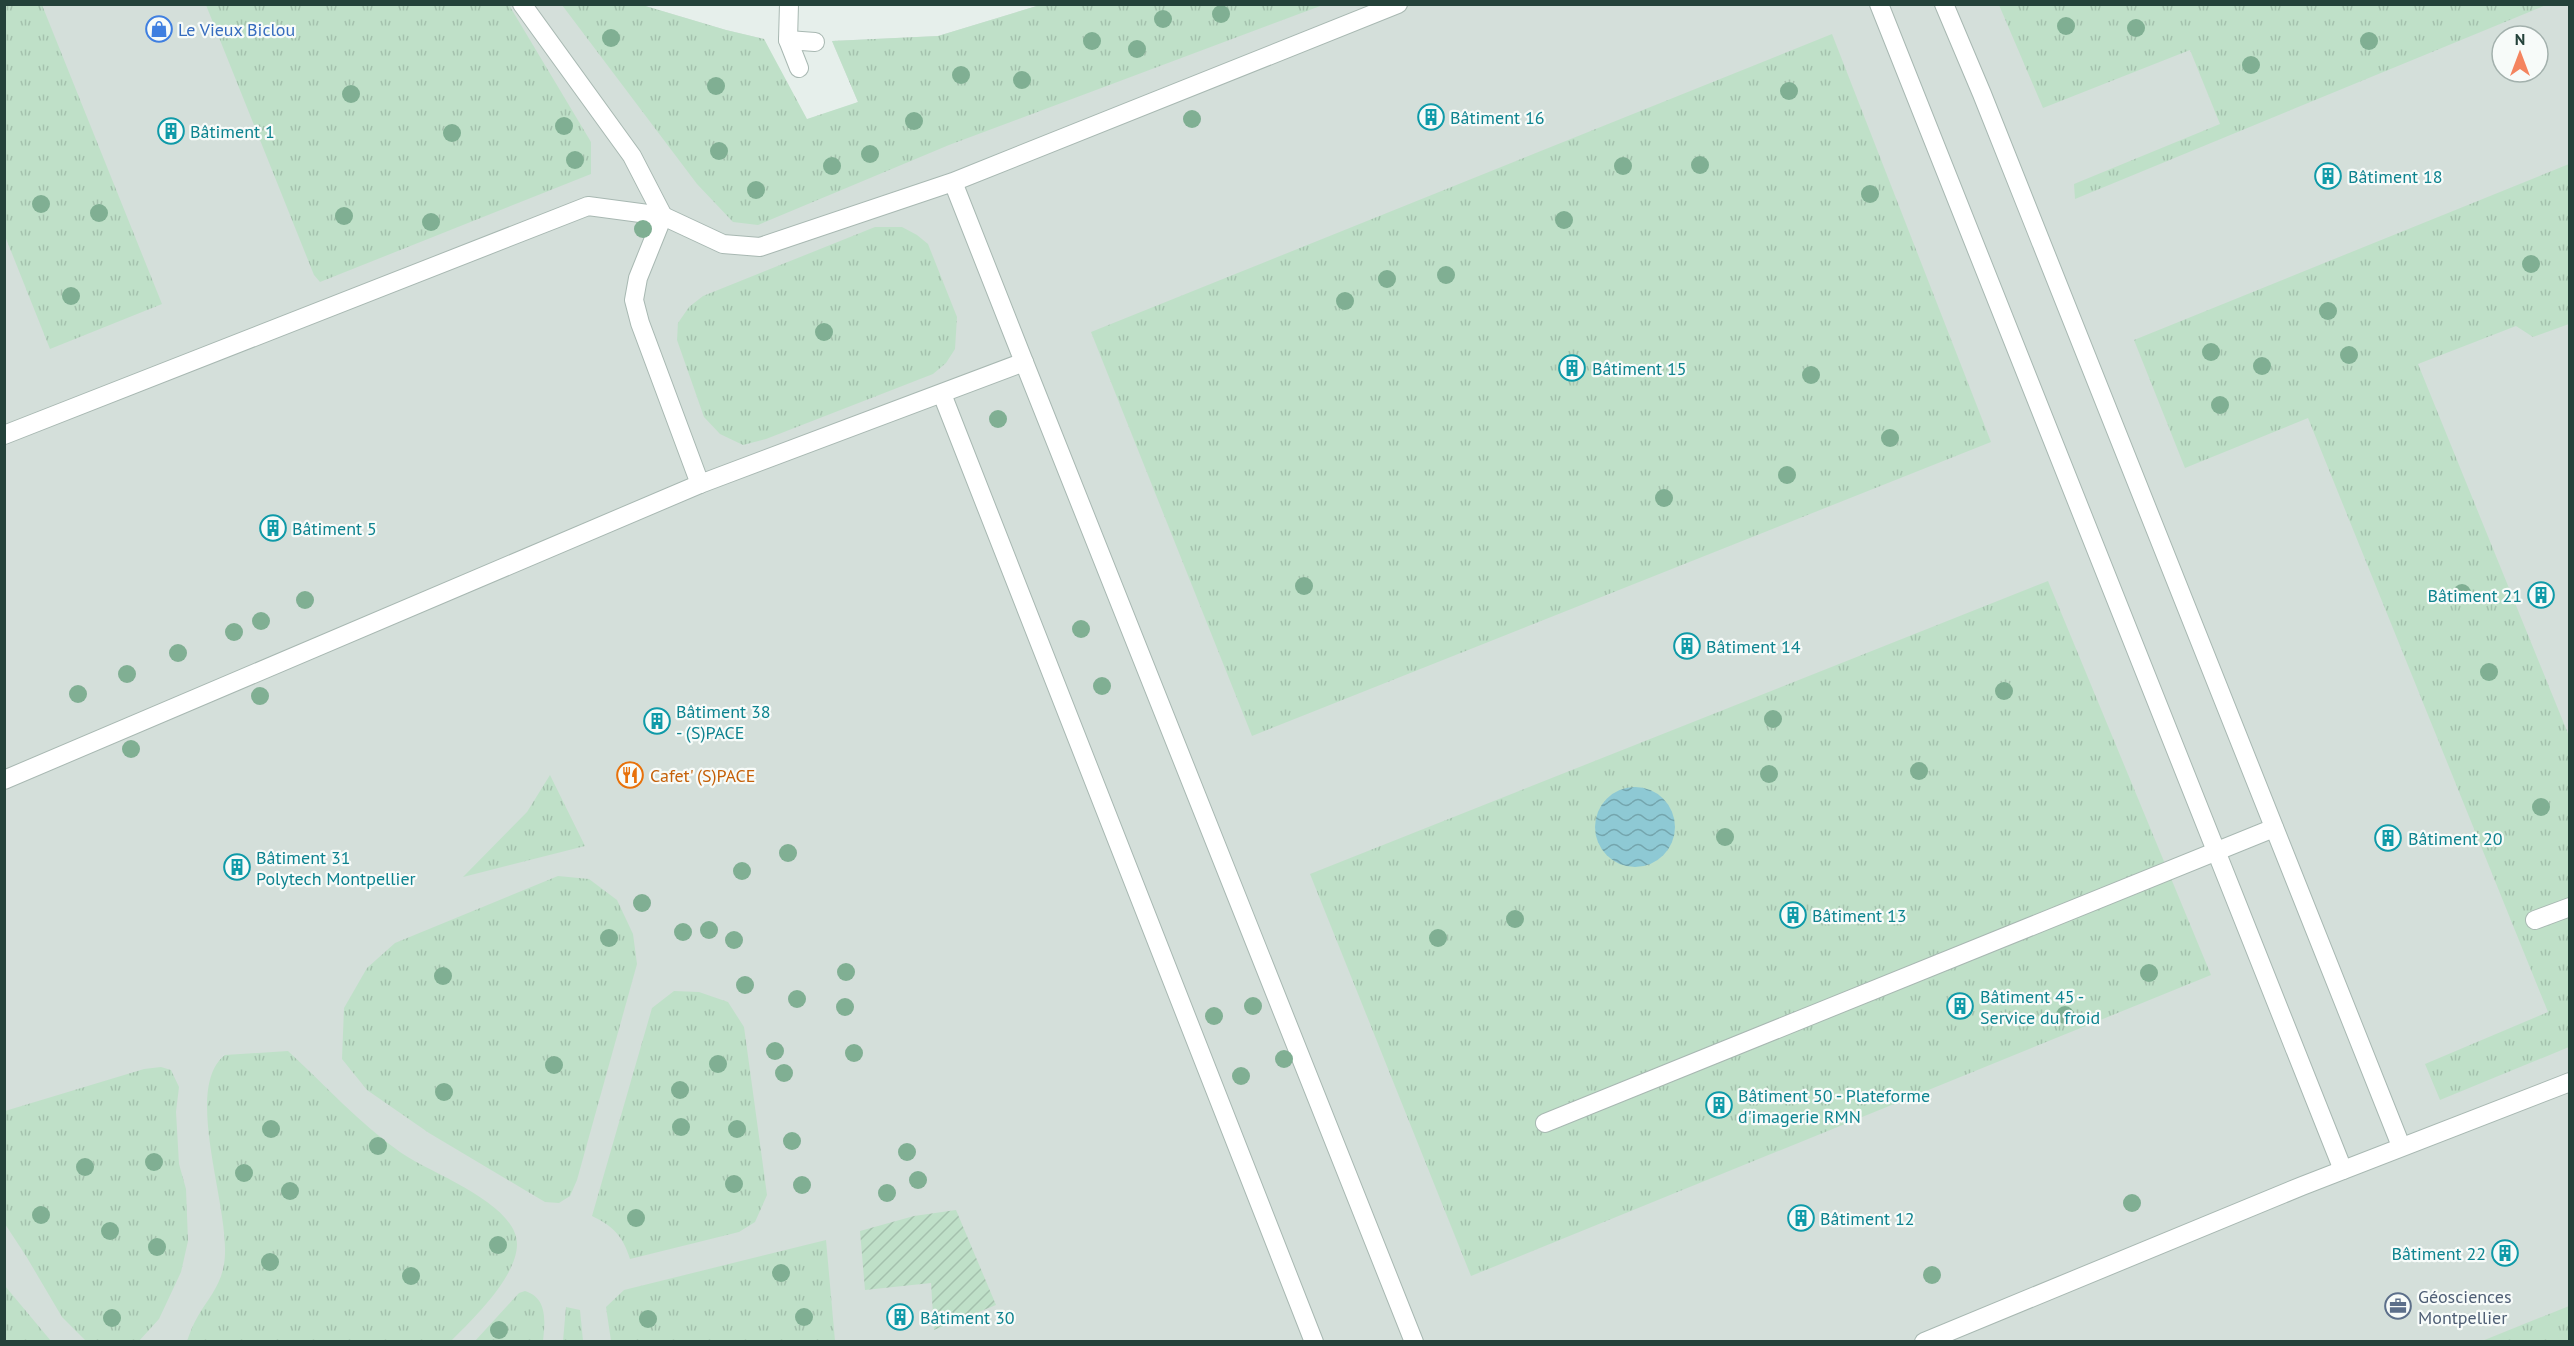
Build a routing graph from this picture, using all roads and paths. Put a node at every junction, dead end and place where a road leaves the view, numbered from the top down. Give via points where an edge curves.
1 (522, 4) edge
2 (789, 4) edge
3 (1360, 4) edge
4 (1398, 4) edge
5 (1879, 4) edge
6 (1944, 4) edge
7 (1338, 28) junction
8 (788, 40) junction
9 (815, 42) dead end
10 (799, 68) dead end
11 (952, 182) junction
12 (663, 216) junction
13 (1024, 362) junction
14 (942, 394) junction
15 (4, 435) edge
16 (700, 484) junction
17 (4, 780) edge
18 (2274, 828) junction
19 (2217, 852) junction
20 (2570, 907) edge
21 (2535, 920) dead end
22 (2570, 1082) edge
23 (1545, 1123) dead end
24 (2401, 1146) junction
25 (2343, 1170) junction
26 (1314, 1341) edge
27 (1414, 1341) edge
28 (1924, 1341) edge

1 - 12 lane via 632,156
2 - 8 lane
3 - 7 lane
4 - 7 lane
5 - 19 lane
6 - 18 lane
7 - 11 lane
8 - 9 lane
8 - 10 lane
11 - 12 lane via 760,247 723,244
11 - 13 lane
12 - 15 lane via 588,206
12 - 16 lane via 638,278 634,300
13 - 14 lane
13 - 27 lane
14 - 16 lane
14 - 26 lane
16 - 17 lane
18 - 19 lane
18 - 24 lane
19 - 23 lane
19 - 25 lane
20 - 21 lane
22 - 24 lane
24 - 25 lane
25 - 28 lane

